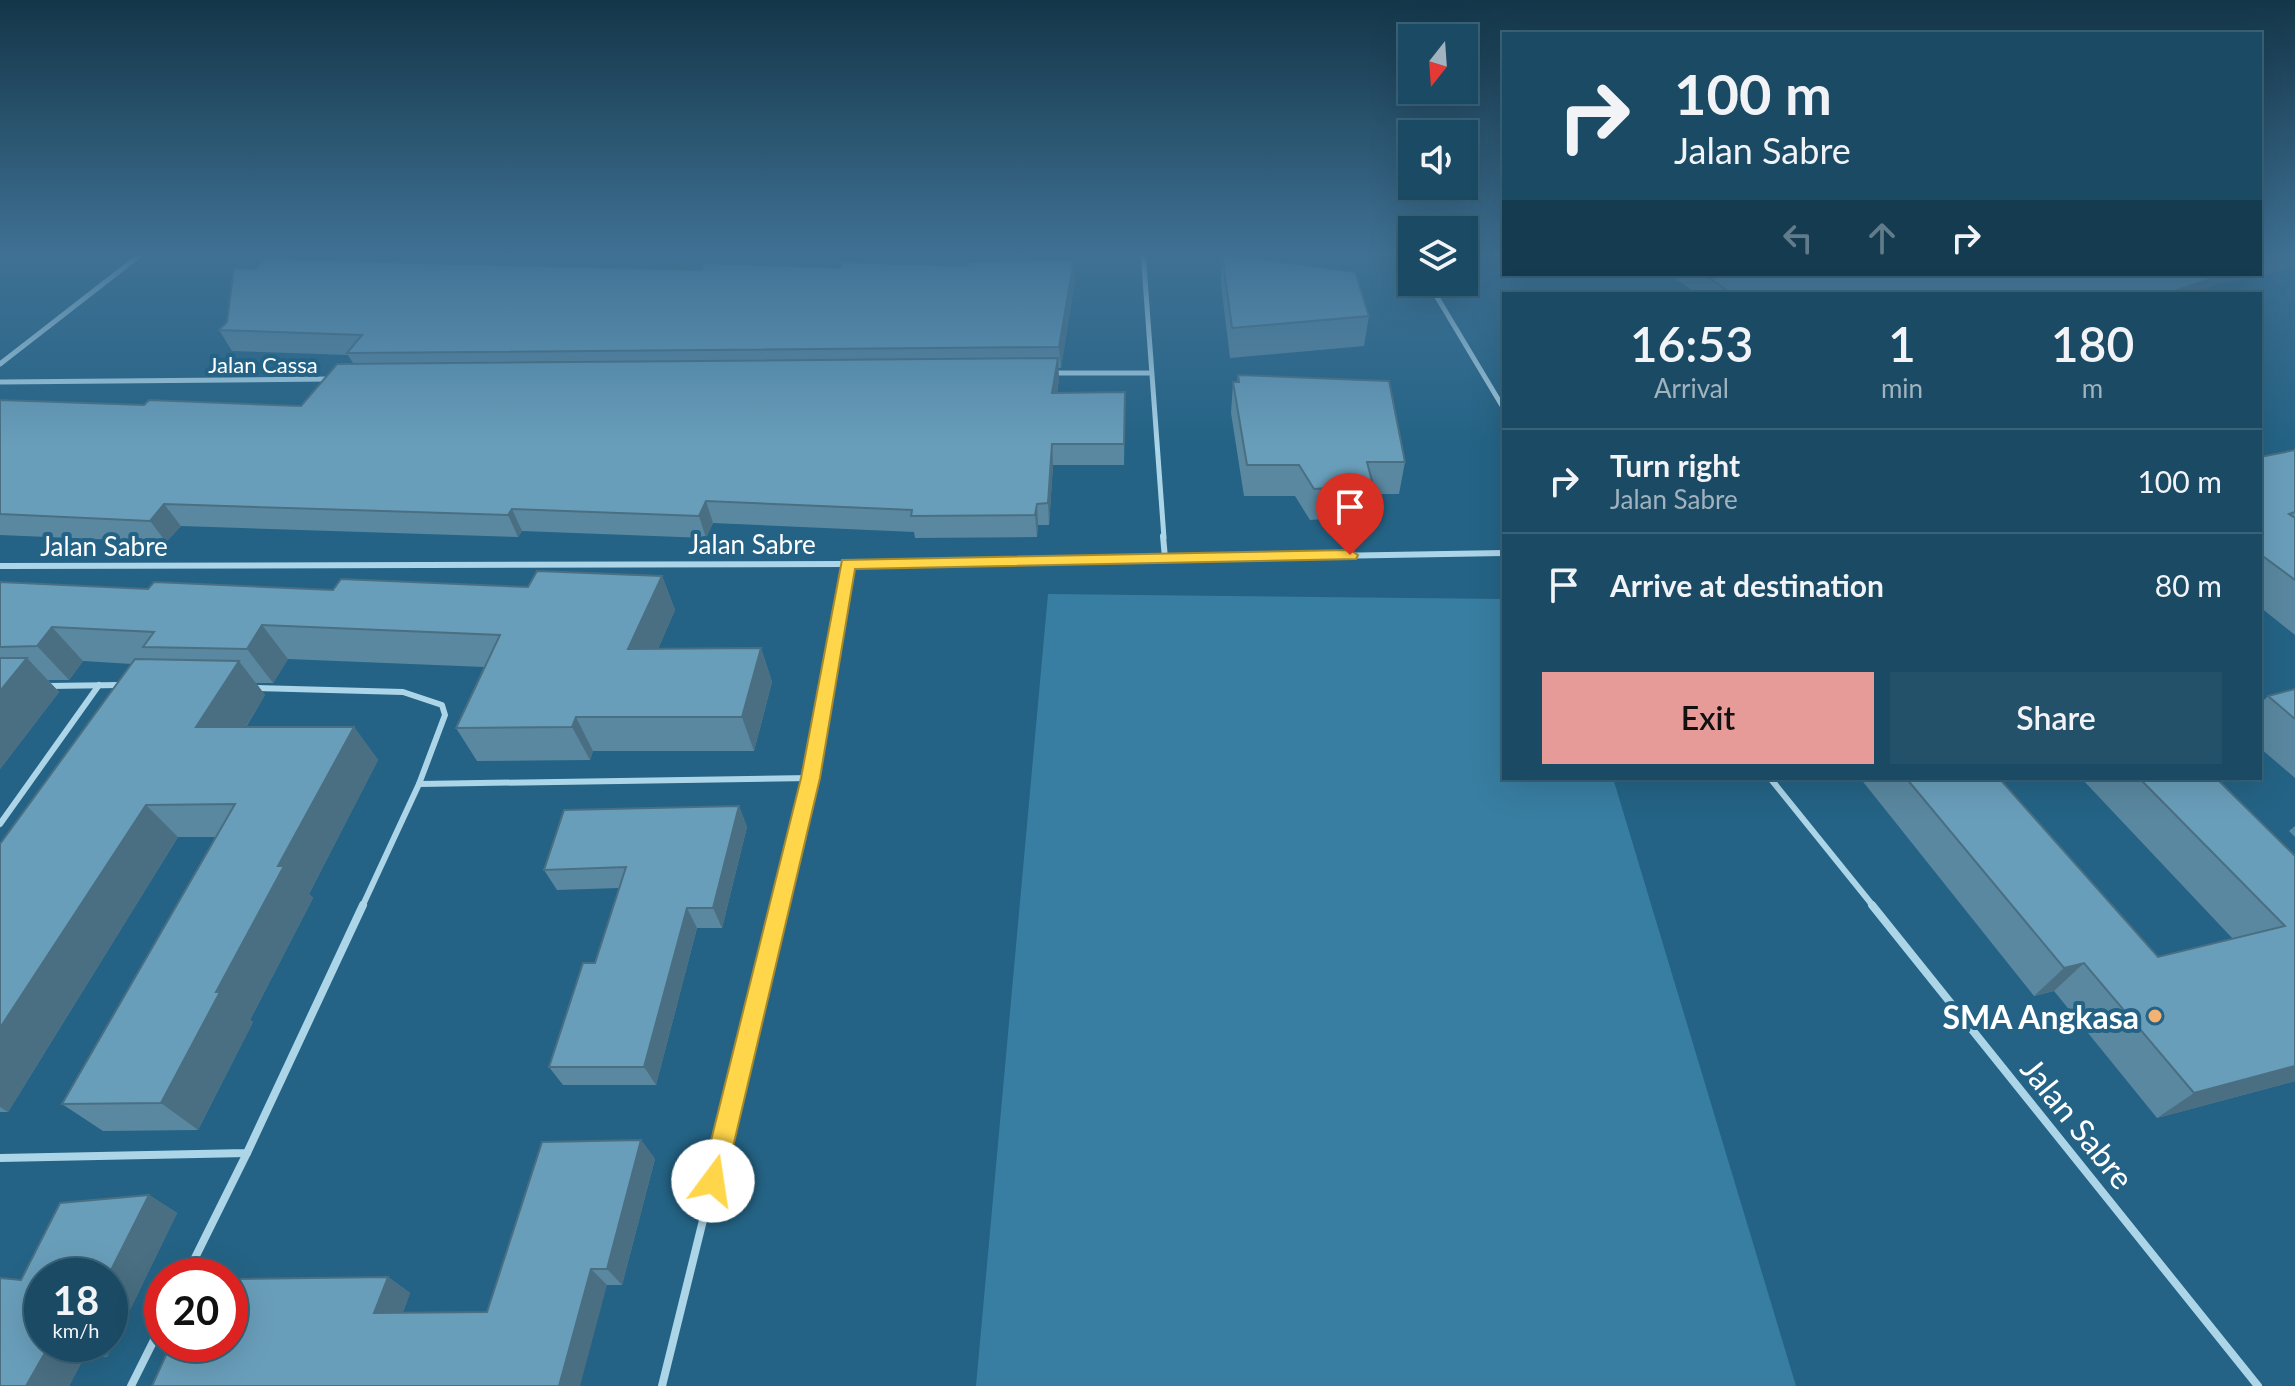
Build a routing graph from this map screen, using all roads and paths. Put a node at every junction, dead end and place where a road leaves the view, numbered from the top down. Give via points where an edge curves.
1 (61, 317) edge
2 (1146, 317) edge
3 (1449, 317) edge
4 (0, 364) edge
5 (1149, 373) junction
6 (1038, 374) edge
7 (335, 379) edge
8 (0, 382) edge
9 (1502, 406) edge
10 (1502, 553) edge
11 (1165, 558) junction
12 (847, 564) junction
13 (0, 566) edge
14 (99, 685) junction
15 (131, 685) edge
16 (42, 686) dead end
17 (243, 688) dead end
18 (810, 778) junction
19 (1772, 780) edge
20 (419, 784) junction
21 (0, 824) edge
22 (247, 1153) junction
23 (0, 1158) edge
24 (195, 1258) edge
25 (144, 1360) edge
26 (131, 1386) edge
27 (662, 1386) edge
28 (2258, 1386) edge

1 - 4 lane
2 - 5 lane
3 - 9 lane
5 - 6 lane
5 - 11 lane
7 - 8 lane, Jalan Cassa
10 - 11 lane, Jalan Sabre
11 - 12 lane, Jalan Sabre
12 - 13 lane, Jalan Sabre
12 - 18 lane
14 - 15 lane
14 - 16 lane
14 - 21 lane
17 - 20 lane via 403,692 442,705 445,715
18 - 20 lane
18 - 27 lane
19 - 28 lane, Jalan Sabre
20 - 22 lane
22 - 23 lane
22 - 24 lane
25 - 26 lane

